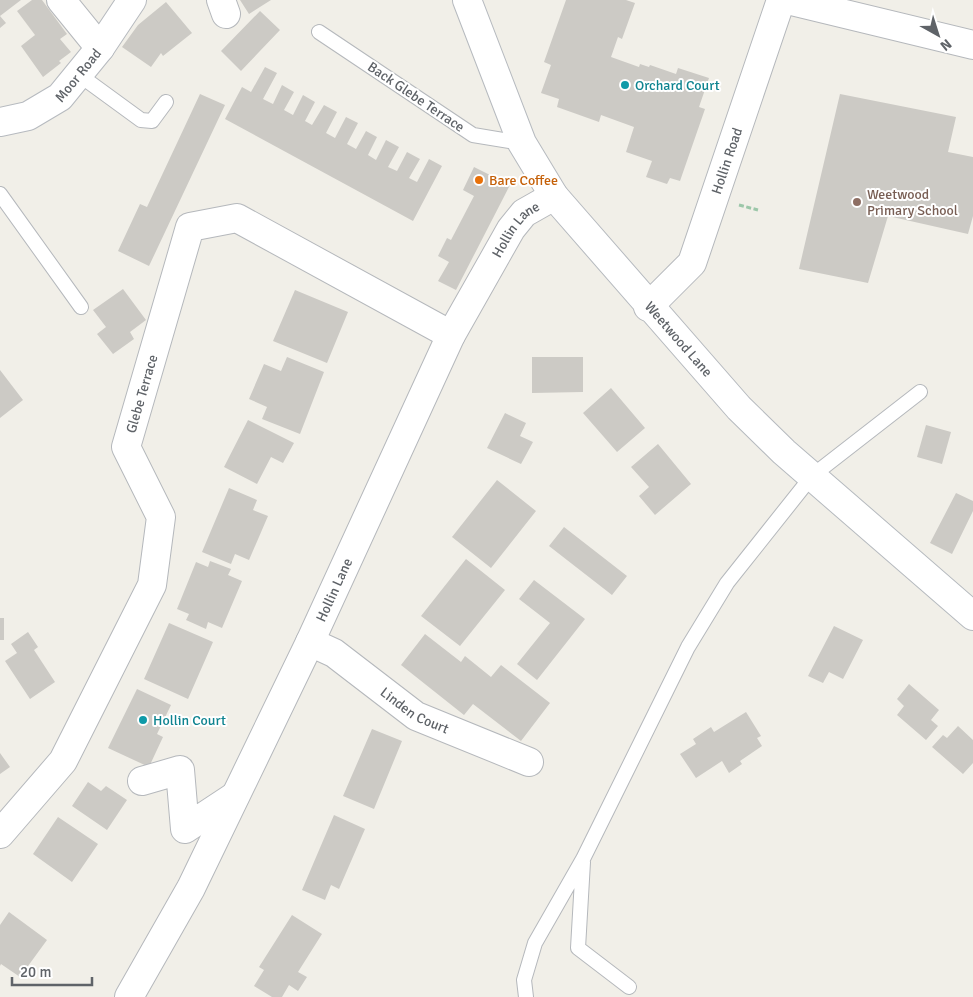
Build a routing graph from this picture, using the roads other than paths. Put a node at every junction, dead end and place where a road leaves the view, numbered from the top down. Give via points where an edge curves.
1 (61, 0) edge
2 (132, 0) edge
3 (781, 0) edge
4 (787, 0) edge
5 (474, 4) edge
6 (319, 32) dead end
7 (973, 45) edge
8 (100, 48) junction
9 (78, 74) junction
10 (166, 102) dead end
11 (0, 122) edge
12 (522, 143) junction
13 (0, 194) edge
14 (554, 196) junction
15 (81, 307) dead end
16 (648, 307) junction
17 (450, 335) junction
18 (920, 392) dead end
19 (812, 476) junction
20 (973, 616) edge
21 (310, 642) junction
22 (530, 762) dead end
23 (142, 781) dead end
24 (235, 796) junction
25 (0, 834) edge
26 (583, 859) junction
27 (629, 987) dead end
28 (129, 997) edge
29 (526, 997) edge

1 - 8 street
2 - 8 street, Moor Road
3 - 16 street, Hollin Road via 692,263
4 - 7 street
5 - 12 street, Weetwood Lane
6 - 12 lane, Back Glebe Terrace via 473,135
8 - 9 street, Moor Road
9 - 10 lane via 141,120 152,121
9 - 11 street, Moor Road via 60,97 28,116
12 - 14 street, Weetwood Lane
13 - 15 lane
14 - 16 street, Weetwood Lane
14 - 17 street, Hollin Lane via 524,213 511,229
16 - 19 street, Weetwood Lane via 740,408
17 - 21 street, Hollin Lane
17 - 25 street, Glebe Terrace via 237,218 190,226 126,447 161,517 152,585 63,761
18 - 19 lane
19 - 20 street, Weetwood Lane
19 - 26 lane via 727,583 688,647
21 - 22 street, Linden Court via 334,653 416,716
21 - 24 street, Hollin Lane
23 - 24 street via 180,770 185,829
24 - 28 street, Hollin Lane via 191,888
26 - 27 lane via 578,948
26 - 29 lane via 536,943 524,980

